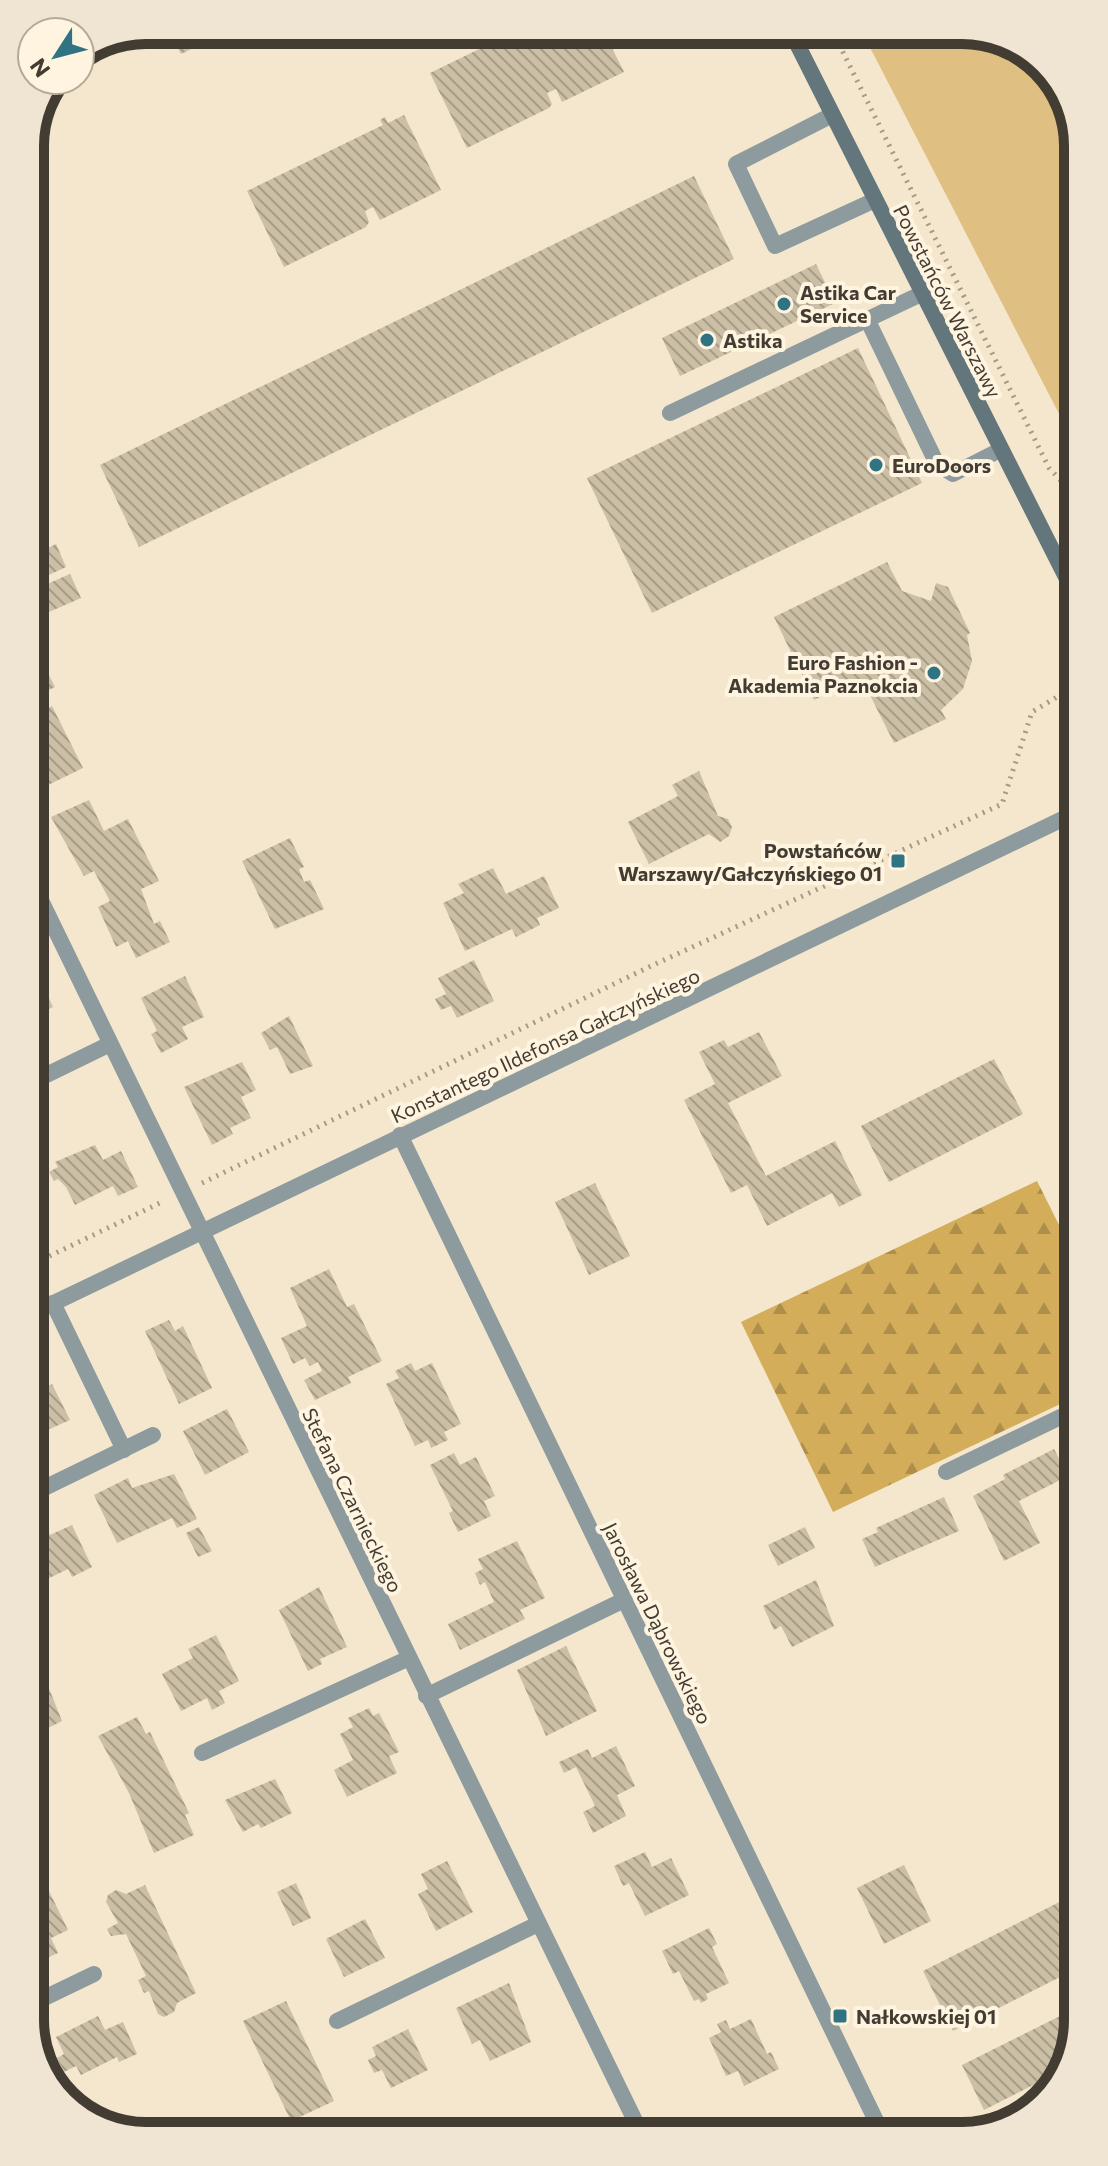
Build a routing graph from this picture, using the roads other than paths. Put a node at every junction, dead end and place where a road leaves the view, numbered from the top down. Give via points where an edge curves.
1 (797, 44) edge
2 (832, 115) junction
3 (875, 200) junction
4 (921, 294) junction
5 (868, 321) junction
6 (670, 413) dead end
7 (1000, 450) junction
8 (1064, 574) edge
9 (1064, 818) edge
10 (44, 907) edge
11 (110, 1044) junction
12 (44, 1076) edge
13 (400, 1135) junction
14 (202, 1231) junction
15 (53, 1303) junction
16 (44, 1308) edge
17 (1064, 1415) edge
18 (153, 1435) dead end
19 (124, 1450) junction
20 (946, 1472) dead end
21 (44, 1488) edge
22 (624, 1600) junction
23 (407, 1659) junction
24 (426, 1696) junction
25 (202, 1753) dead end
26 (538, 1924) junction
27 (94, 1974) dead end
28 (44, 1998) edge
29 (337, 2021) dead end
30 (636, 2122) edge
31 (877, 2122) edge

1 - 2 main road, Powstańców Warszawy
2 - 3 main road, Powstańców Warszawy
2 - 3 street via 736,164 775,246
3 - 4 main road, Powstańców Warszawy
4 - 5 street
4 - 7 main road, Powstańców Warszawy
5 - 6 street
5 - 7 street via 937,464 953,474
7 - 8 main road, Powstańców Warszawy
9 - 13 street, Konstantego Ildefonsa Gałczyńskiego
10 - 11 street, Stefana Czarnieckiego
11 - 12 street
11 - 14 street, Stefana Czarnieckiego
13 - 14 street, Konstantego Ildefonsa Gałczyńskiego
13 - 22 street, Jarosława Dąbrowskiego
14 - 15 street, Konstantego Ildefonsa Gałczyńskiego
14 - 23 street, Stefana Czarnieckiego
15 - 16 street, Konstantego Ildefonsa Gałczyńskiego
15 - 19 street
17 - 20 street
18 - 19 street
19 - 21 street
22 - 24 street
22 - 31 street, Jarosława Dąbrowskiego
23 - 24 street, Stefana Czarnieckiego
23 - 25 street
24 - 26 street, Stefana Czarnieckiego
26 - 29 street
26 - 30 street, Stefana Czarnieckiego
27 - 28 street

